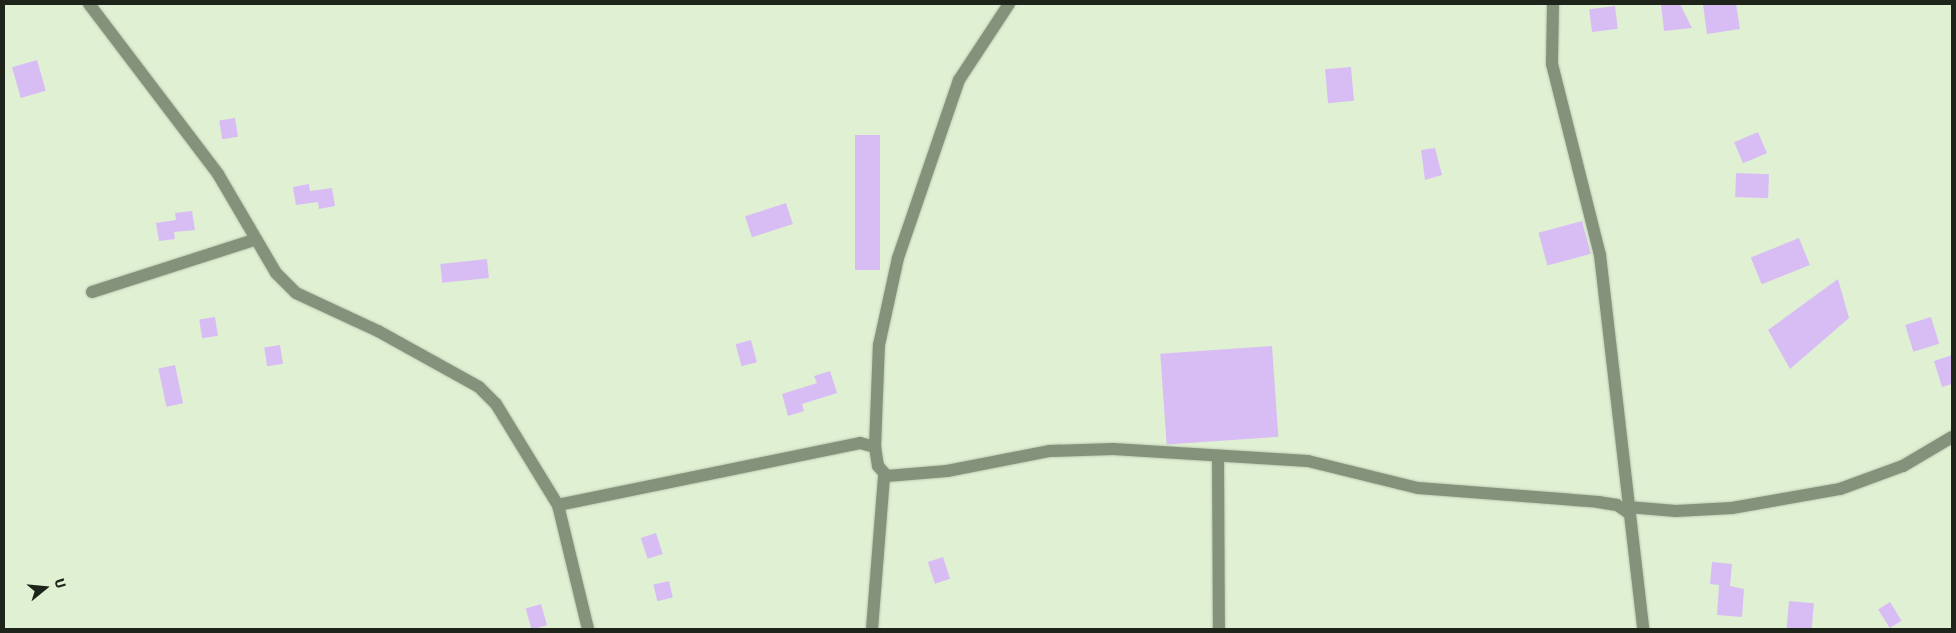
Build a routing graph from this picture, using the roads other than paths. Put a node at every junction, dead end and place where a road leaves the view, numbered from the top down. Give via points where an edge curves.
1 (89, 4) edge
2 (1009, 4) edge
3 (1553, 4) edge
4 (254, 240) junction
5 (92, 292) dead end
6 (1952, 437) edge
7 (875, 447) junction
8 (1218, 456) junction
9 (884, 475) junction
10 (558, 505) junction
11 (1629, 510) junction
12 (588, 629) edge
13 (872, 629) edge
14 (1219, 629) edge
15 (1644, 629) edge

1 - 4 street via 218,174
2 - 7 street via 959,80 898,258 879,345
3 - 11 street via 1552,64 1600,255
4 - 5 street
4 - 10 street via 276,273 296,293 386,336 479,387 496,404
6 - 11 street via 1903,466 1840,489 1732,508
7 - 9 street
7 - 10 street via 860,443
8 - 9 street via 1113,449 1050,451 947,471
8 - 11 street via 1308,461 1418,488 1598,502
8 - 14 street
9 - 13 street
10 - 12 street
11 - 15 street

